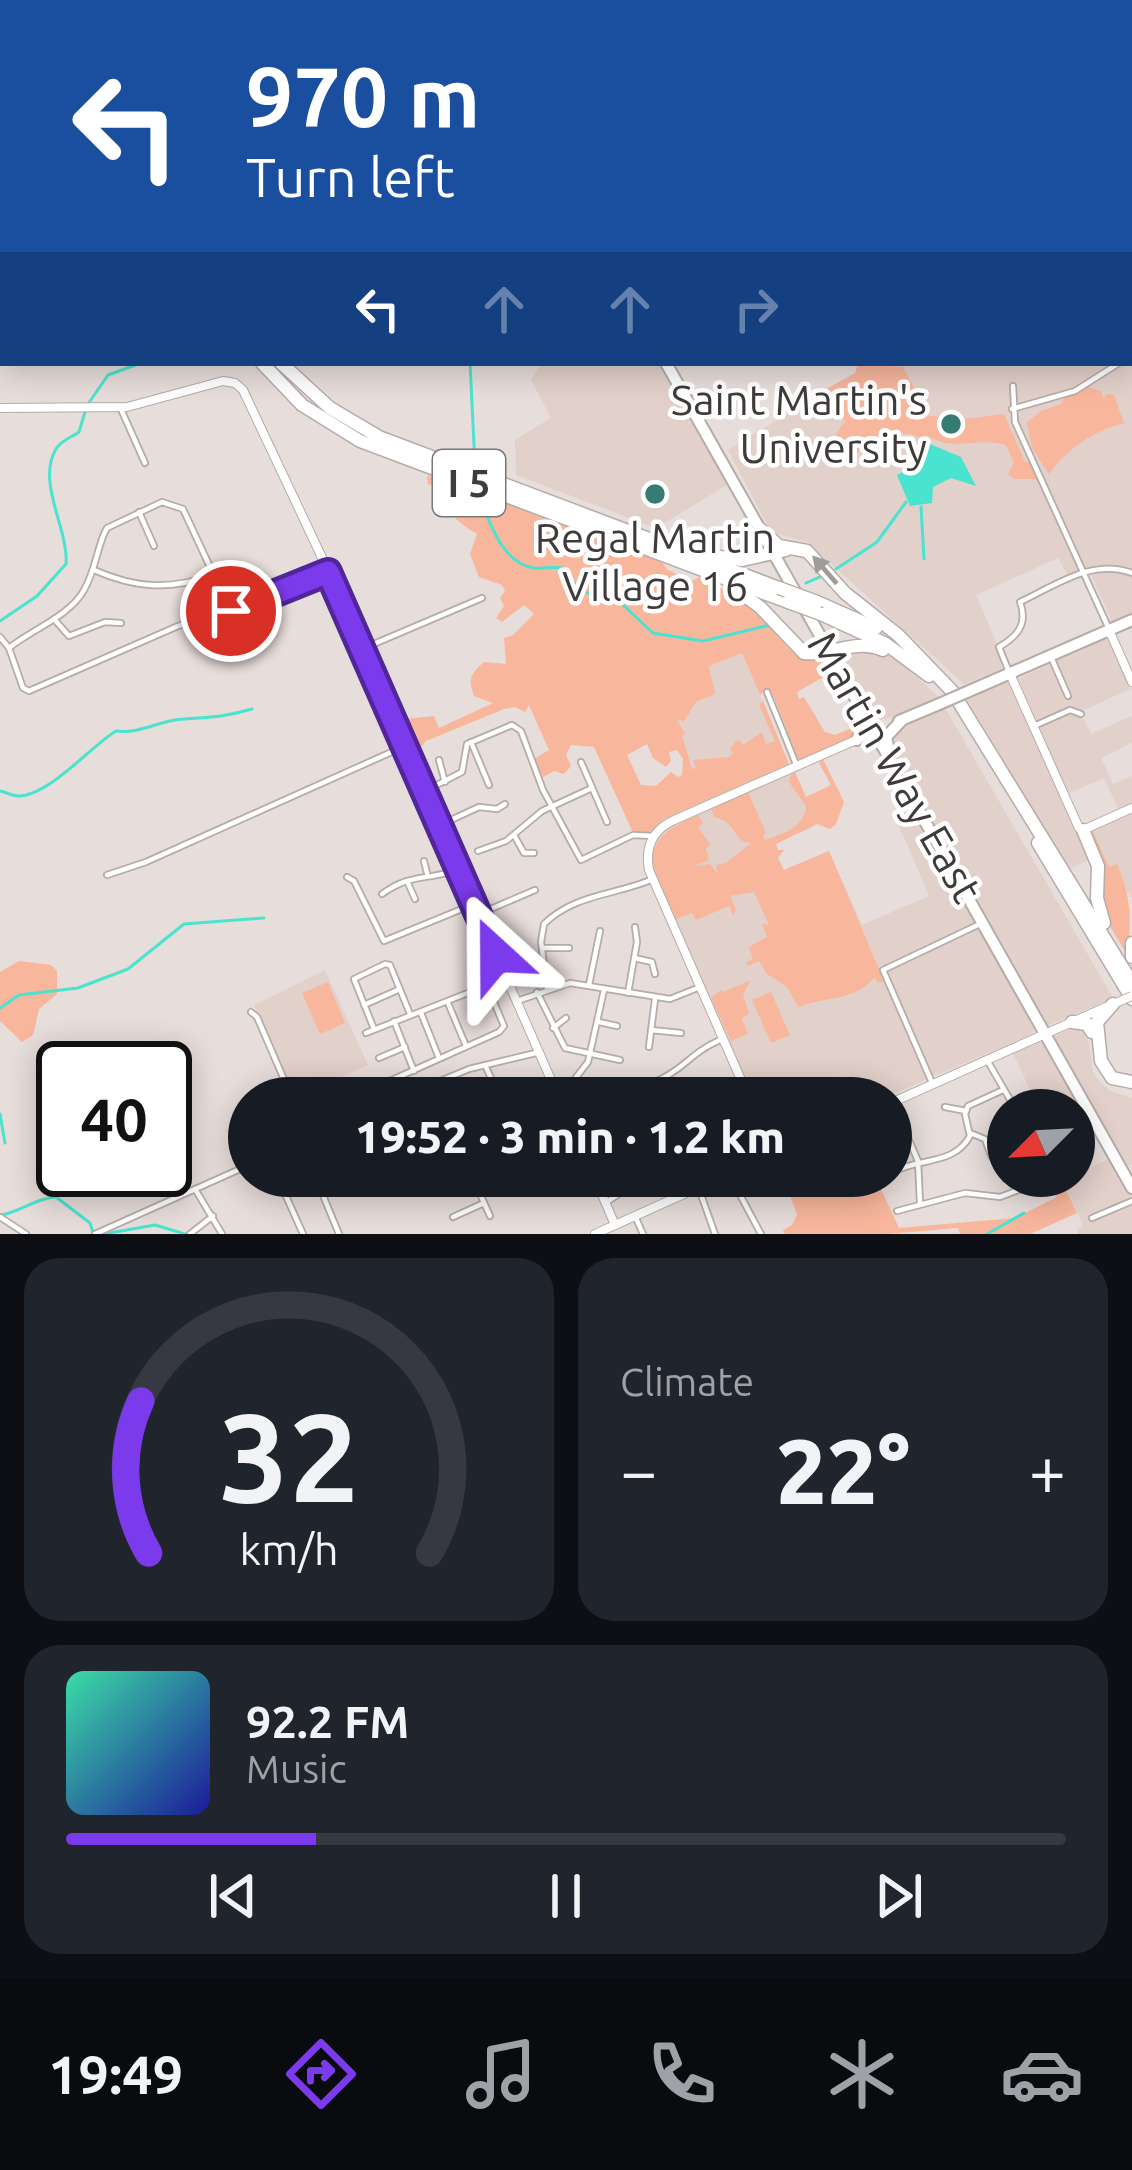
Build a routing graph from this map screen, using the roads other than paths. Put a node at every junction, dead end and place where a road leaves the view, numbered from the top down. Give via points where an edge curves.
1 (265, 366) edge
2 (284, 366) edge
3 (1114, 366) edge
4 (670, 367) edge
5 (1013, 386) dead end
6 (120, 407) junction
7 (0, 408) edge
8 (1012, 409) junction
9 (145, 463) dead end
10 (139, 512) junction
11 (647, 539) junction
12 (765, 545) junction
13 (154, 546) dead end
14 (793, 548) junction
15 (696, 568) junction
16 (94, 570) junction
17 (328, 572) junction
18 (1084, 573) junction
19 (1132, 573) edge
20 (214, 575) junction
21 (482, 598) dead end
22 (239, 607) junction
23 (819, 608) junction
24 (53, 617) junction
25 (1132, 620) edge
26 (121, 622) dead end
27 (1109, 630) junction
28 (0, 637) edge
29 (9, 648) junction
30 (362, 649) junction
31 (829, 652) junction
32 (917, 655) junction
33 (1051, 656) junction
34 (1010, 674) junction
35 (1132, 682) edge
36 (767, 692) dead end
37 (1068, 696) dead end
38 (942, 700) junction
39 (859, 704) junction
40 (1081, 714) dead end
41 (902, 720) junction
42 (1034, 726) junction
43 (874, 732) junction
44 (857, 740) junction
45 (471, 742) junction
46 (405, 746) junction
47 (439, 760) dead end
48 (581, 762) dead end
49 (797, 766) junction
50 (445, 782) junction
51 (904, 783) junction
52 (489, 785) dead end
53 (592, 788) junction
54 (425, 791) junction
55 (505, 804) dead end
56 (550, 806) junction
57 (1132, 808) edge
58 (607, 822) dead end
59 (440, 825) junction
60 (1083, 830) junction
61 (514, 835) junction
62 (653, 836) junction
63 (478, 851) dead end
64 (534, 854) dead end
65 (424, 861) dead end
66 (459, 869) junction
67 (427, 873) junction
68 (107, 874) dead end
69 (651, 874) junction
70 (1057, 874) junction
71 (347, 878) dead end
72 (407, 880) junction
73 (535, 890) dead end
74 (382, 894) dead end
75 (416, 899) dead end
76 (477, 909) junction
77 (983, 923) junction
78 (635, 927) dead end
79 (600, 931) dead end
80 (1132, 944) edge
81 (542, 948) junction
82 (569, 948) dead end
83 (1132, 957) edge
84 (634, 958) junction
85 (1132, 970) edge
86 (655, 974) dead end
87 (1132, 982) edge
88 (589, 985) junction
89 (547, 988) junction
90 (604, 988) junction
91 (700, 988) junction
92 (400, 989) junction
93 (538, 992) junction
94 (628, 993) junction
95 (655, 998) junction
96 (516, 1000) junction
97 (1124, 1000) edge
98 (448, 1003) junction
99 (364, 1005) junction
100 (496, 1007) junction
101 (1132, 1010) edge
102 (251, 1012) dead end
103 (421, 1013) junction
104 (410, 1014) junction
105 (1090, 1014) junction
106 (566, 1018) dead end
107 (394, 1021) junction
108 (597, 1022) junction
109 (1072, 1022) junction
110 (617, 1026) dead end
111 (553, 1028) junction
112 (374, 1030) junction
113 (651, 1030) junction
114 (1092, 1032) junction
115 (682, 1033) dead end
116 (366, 1034) dead end
117 (1045, 1034) junction
118 (723, 1039) junction
119 (466, 1046) junction
120 (405, 1047) junction
121 (649, 1047) dead end
122 (540, 1052) junction
123 (590, 1054) junction
124 (379, 1058) dead end
125 (440, 1058) junction
126 (620, 1060) dead end
127 (987, 1060) junction
128 (485, 1065) junction
129 (414, 1071) junction
130 (283, 1077) edge
131 (400, 1077) edge
132 (452, 1077) edge
133 (490, 1077) edge
134 (551, 1077) edge
135 (577, 1077) edge
136 (668, 1077) edge
137 (740, 1077) edge
138 (932, 1083) junction
139 (1132, 1086) edge
140 (1002, 1089) edge
141 (912, 1092) edge
142 (987, 1096) edge
143 (945, 1107) dead end
144 (965, 1111) junction
145 (970, 1133) junction
146 (987, 1145) edge
147 (912, 1147) edge
148 (918, 1161) junction
149 (912, 1164) edge
150 (228, 1174) edge
151 (1128, 1180) edge
152 (195, 1189) junction
153 (286, 1197) edge
154 (324, 1197) edge
155 (481, 1197) edge
156 (603, 1197) edge
157 (614, 1197) edge
158 (676, 1197) edge
159 (702, 1197) edge
160 (739, 1197) edge
161 (995, 1197) edge
162 (992, 1198) junction
163 (1132, 1202) edge
164 (484, 1203) junction
165 (605, 1203) junction
166 (920, 1203) junction
167 (897, 1211) dead end
168 (997, 1211) dead end
169 (212, 1216) junction
170 (490, 1216) dead end
171 (634, 1216) junction
172 (0, 1217) edge
173 (453, 1217) dead end
174 (1091, 1218) dead end
175 (615, 1226) junction
176 (26, 1234) edge
177 (95, 1234) edge
178 (190, 1234) edge
179 (222, 1234) edge
180 (303, 1234) edge
181 (339, 1234) edge
182 (596, 1234) edge
183 (643, 1234) edge
184 (716, 1234) edge
185 (761, 1234) edge

1 - 15 highway, I 5 via 311,412 360,441
2 - 11 highway, I 5 via 330,408 379,437
3 - 8 street via 1075,392
4 - 12 main road, Martin Way East
5 - 8 street
6 - 7 street
6 - 9 street
6 - 17 street via 235,383
8 - 18 street
10 - 13 street
10 - 16 street via 105,530
10 - 20 street via 170,502 186,513
11 - 12 highway via 719,558
11 - 23 highway, I 5, bridge
12 - 14 highway
12 - 14 highway
12 - 31 main road, Martin Way East
32 -> 14 highway via 807,551
15 - 23 highway, I 5, bridge
15 - 31 highway via 747,595 797,649
16 - 20 street via 157,588
16 - 24 street via 78,599
17 - 22 street
17 - 30 street
18 - 19 street via 1106,566
18 - 27 street
18 - 34 street via 1020,602 1019,632 999,647
20 - 22 street
21 - 30 street
22 - 29 street via 28,691
23 - 32 highway, I 5 via 872,625
23 - 38 highway, I 5 via 915,664
24 - 26 street via 69,636
24 - 29 street
25 - 27 main road
27 - 33 main road
27 - 35 street
28 - 29 street
30 - 46 street
31 - 38 highway via 875,646
31 - 39 main road, Martin Way East
32 - 87 highway, I 5 via 981,733
33 - 34 main road
33 - 37 street
34 - 38 main road, bridge
34 - 42 street
36 - 49 street
38 - 41 main road
38 - 70 highway, I 5
39 - 43 main road, Martin Way East
39 - 44 main road
40 - 42 street via 1070,710
41 - 43 main road
41 - 51 main road via 886,740
42 - 60 street
43 - 44 street
43 - 51 main road, Martin Way East
44 - 49 street
45 - 50 street via 462,772
45 - 52 street
45 - 56 street via 508,726 521,731
46 - 54 street
46 - 68 street
47 - 50 street
48 - 53 street
49 - 62 street via 672,820
50 - 54 street
51 - 77 main road, Martin Way East
53 - 56 street
53 - 58 street
54 - 59 street
55 - 59 street
56 - 61 street
56 - 62 street via 581,860 633,836
57 - 60 street
59 - 66 street
60 - 85 highway via 1097,866 1100,916
61 - 63 street
61 - 64 street via 524,853
62 - 69 street
65 - 67 street
66 - 67 street
66 - 76 street
67 - 72 street
69 - 81 street via 551,917
69 - 91 street
70 - 97 highway, I 5
70 - 101 highway
71 - 76 street via 379,938
72 - 74 street
72 - 75 street
73 - 76 street
76 - 96 street
77 - 117 main road, Martin Way East
77 - 138 street via 883,970
78 - 84 street
79 - 88 street
80 - 83 highway
81 - 82 street
81 - 89 street
84 - 86 street via 652,962
84 - 94 street
88 - 89 street
88 - 90 street
89 - 93 street
90 - 94 street
90 - 108 street
91 - 95 street
91 - 118 street
92 - 99 street
92 - 99 street via 385,964 354,979
92 - 104 street
93 - 96 street
93 - 111 street
94 - 95 street
95 - 113 street
96 - 100 street
96 - 122 street
97 - 105 street
97 - 139 highway via 1097,1022 1101,1060 1112,1078
98 - 100 street via 486,987
98 - 103 street
98 - 119 street
99 - 112 street
100 - 119 street via 502,1029
102 - 130 street
103 - 104 street
103 - 125 street
104 - 107 street
105 - 109 street
105 - 114 highway
106 - 111 street
107 - 112 street
107 - 120 street
108 - 110 street
108 - 123 street
109 - 114 highway
109 - 117 street
111 - 123 street via 568,1050
112 - 116 street
113 - 115 street
113 - 121 street
114 - 139 highway via 1104,1077
117 - 127 street
117 - 151 main road, Martin Way East
118 - 136 street via 696,1050
118 - 137 street
119 - 125 street
120 - 124 street
120 - 129 street
122 - 128 street
122 - 134 street
123 - 126 street
123 - 135 street
125 - 129 street
127 - 138 street
127 - 140 street
128 - 132 street
128 - 133 street
129 - 131 street
138 - 141 street
142 - 144 street
143 - 144 street
144 - 145 street
145 - 146 street
145 - 148 street via 952,1156
147 - 148 street
148 - 149 street
148 - 166 street
150 - 152 street
152 - 169 street
152 - 177 street
153 - 180 street
154 - 181 street
155 - 164 street
156 - 165 street
157 - 165 street
158 - 171 street
159 - 184 street
160 - 185 street
161 - 162 street
162 - 166 street via 972,1192
162 - 168 street
163 - 174 street
164 - 170 street
164 - 173 street
165 - 175 street
166 - 167 street
169 - 178 street
169 - 179 street
171 - 175 street
171 - 183 street
172 - 176 street
175 - 182 street

